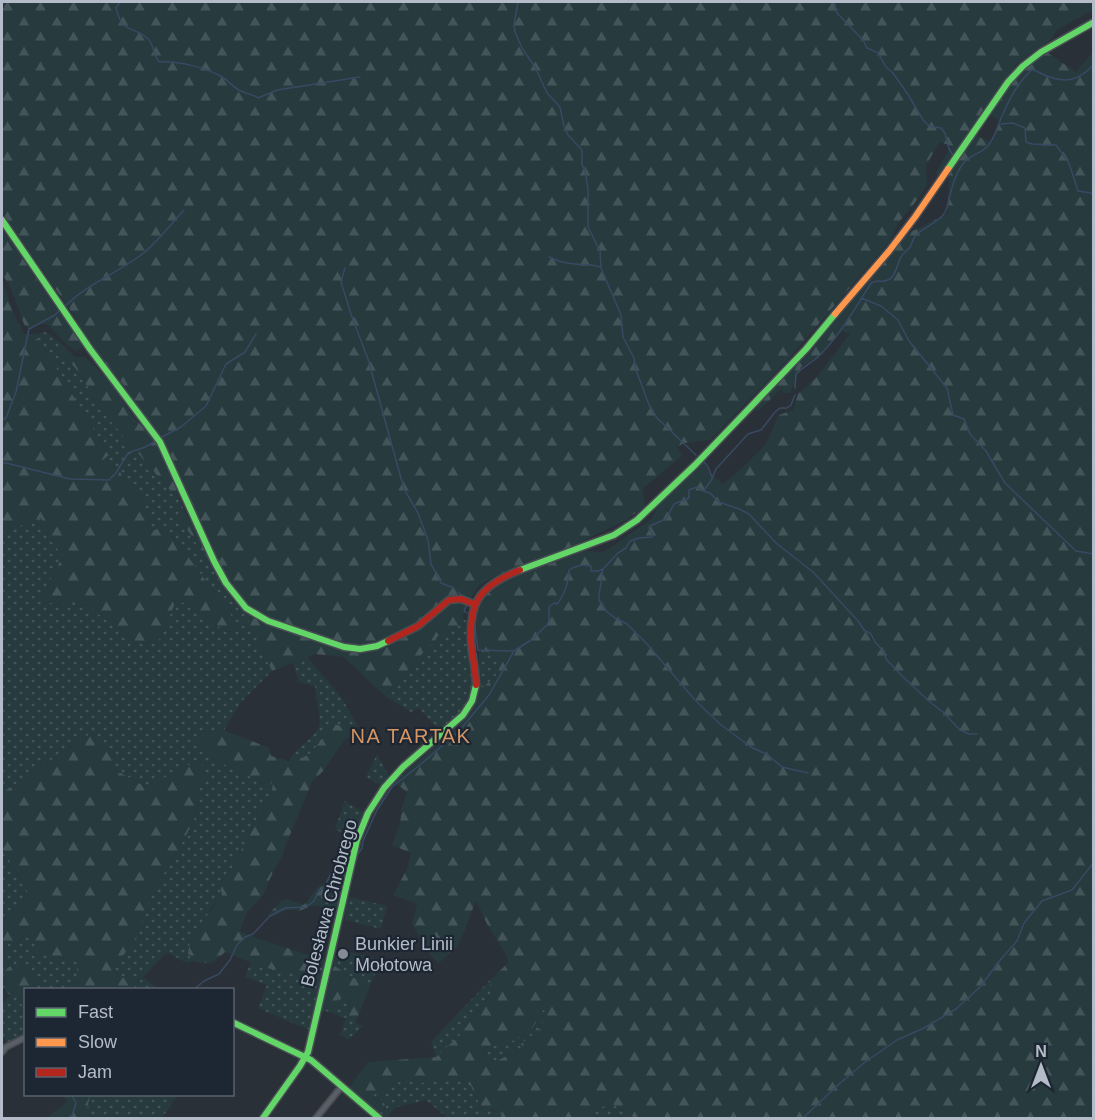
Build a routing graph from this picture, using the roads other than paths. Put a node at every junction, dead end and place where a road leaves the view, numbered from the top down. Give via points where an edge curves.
1 (1094, 22) edge
2 (2, 220) edge
3 (474, 604) junction
4 (234, 1023) edge
5 (24, 1038) edge
6 (2, 1042) edge
7 (6, 1047) junction
8 (2, 1052) edge
9 (305, 1057) junction
10 (342, 1086) junction
11 (263, 1119) edge
12 (316, 1119) edge
13 (379, 1119) edge

1 - 3 street via 1041,52 1008,82 889,251 806,349 637,520 614,535 494,581
2 - 3 street via 90,349 160,442 213,561 246,608 281,626 360,649 377,646 418,626 450,600
3 - 9 street, Bolesława Chrobrego via 470,619 476,689 472,702 463,715 385,786 360,830
4 - 9 street
5 - 7 street
6 - 7 street
7 - 8 street
9 - 10 street
9 - 11 street, Bolesława Chrobrego
10 - 12 street
10 - 13 street

